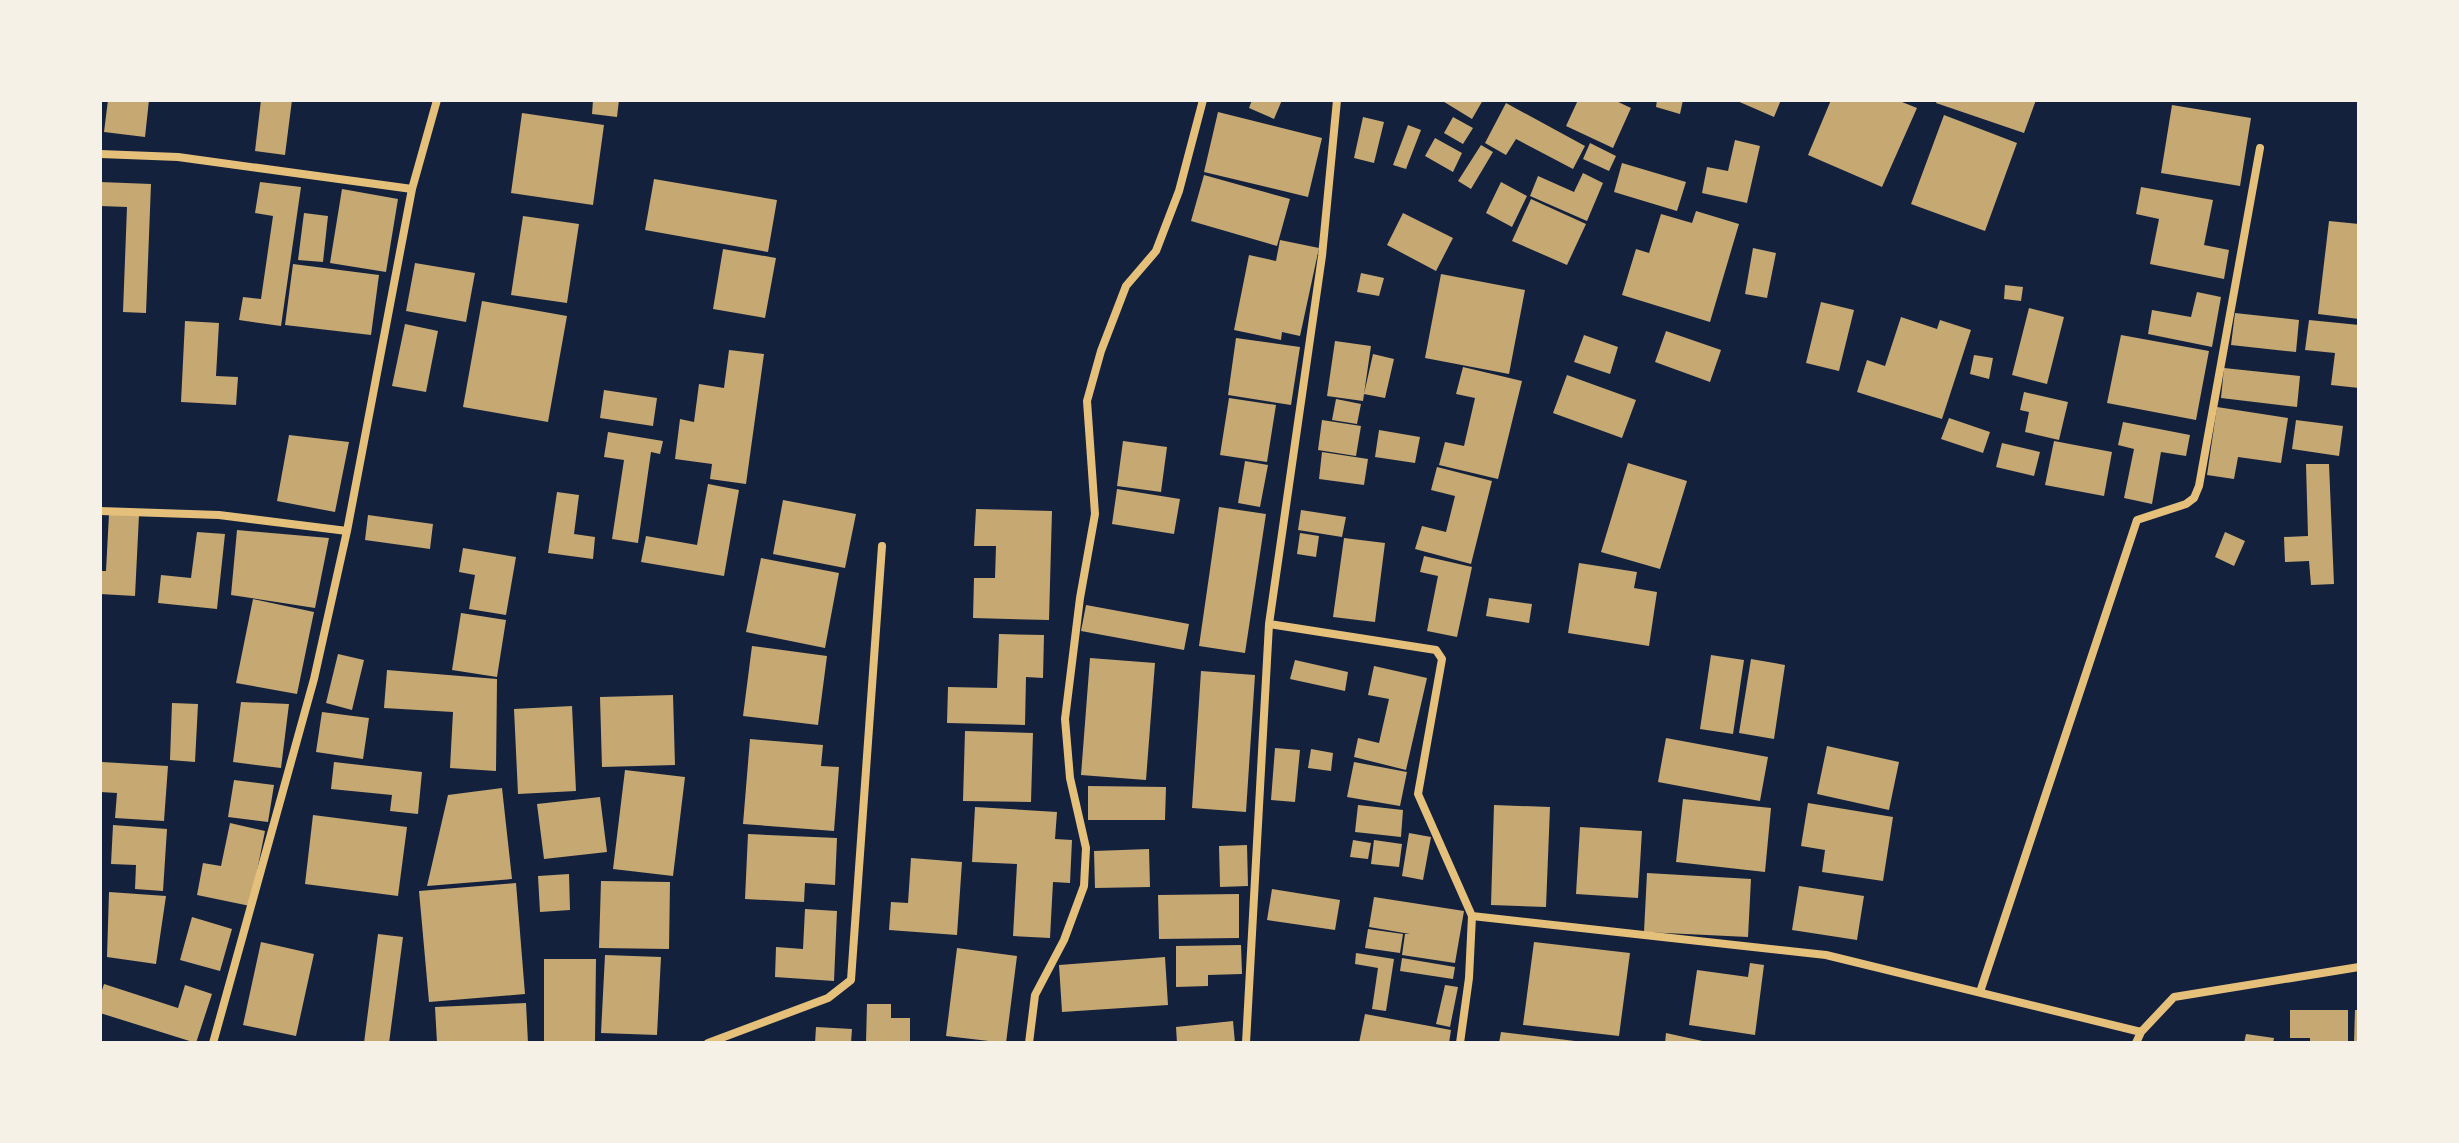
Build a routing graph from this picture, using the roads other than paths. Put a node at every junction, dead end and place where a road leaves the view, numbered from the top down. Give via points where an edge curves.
1 (437, 100) edge
2 (1203, 100) edge
3 (1337, 100) edge
4 (2260, 148) dead end
5 (100, 154) edge
6 (412, 189) junction
7 (100, 511) edge
8 (347, 531) junction
9 (882, 546) dead end
10 (1269, 624) junction
11 (1472, 916) junction
12 (2359, 967) edge
13 (1980, 992) junction
14 (2141, 1032) junction
15 (213, 1043) edge
16 (708, 1043) edge
17 (1029, 1043) edge
18 (1246, 1043) edge
19 (1460, 1043) edge
20 (2136, 1043) edge

1 - 6 street
2 - 17 street via 1179,191 1156,251 1126,286 1087,401 1095,514 1065,719 1070,778 1086,848 1084,886 1035,995
3 - 10 street via 1322,256
4 - 13 street via 2199,486 2186,504 2137,520
5 - 6 street via 178,157
6 - 8 street
7 - 8 street via 219,515
8 - 15 street via 314,679
9 - 16 street via 851,980 828,998
10 - 11 street via 1436,650 1442,659 1418,794
10 - 18 street
11 - 13 street via 1826,955
11 - 19 street
12 - 14 street via 2174,997
13 - 14 street
14 - 20 street

